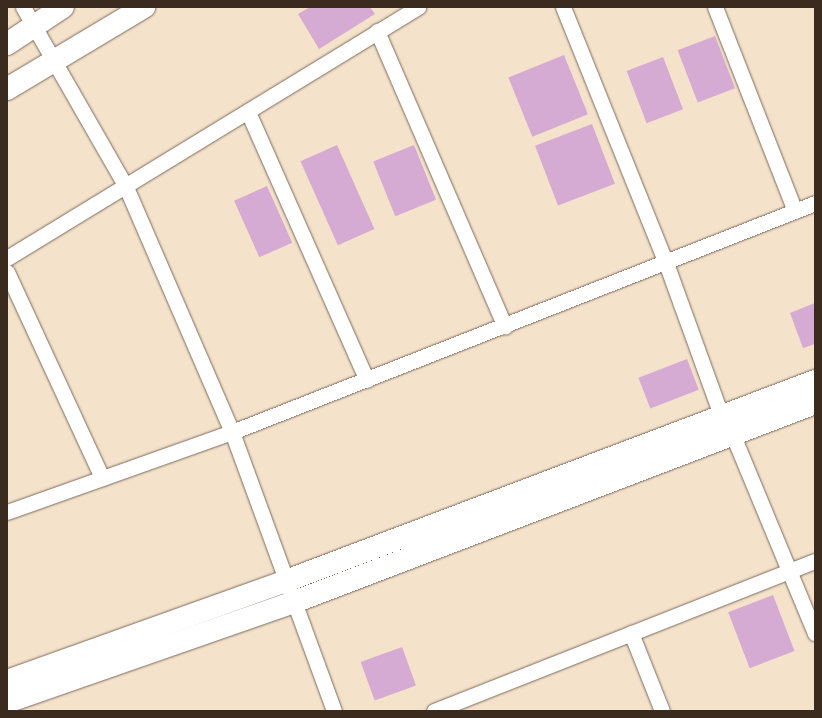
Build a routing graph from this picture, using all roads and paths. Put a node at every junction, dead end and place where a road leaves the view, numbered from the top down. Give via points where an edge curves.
1 (23, 7) edge
2 (63, 7) edge
3 (144, 7) edge
4 (419, 7) edge
5 (563, 7) edge
6 (715, 7) edge
7 (35, 26) junction
8 (377, 31) junction
9 (7, 44) edge
10 (54, 60) junction
11 (7, 89) edge
12 (248, 112) junction
13 (126, 187) junction
14 (815, 203) edge
15 (794, 211) junction
16 (7, 258) edge
17 (666, 263) junction
18 (7, 272) edge
19 (504, 327) junction
20 (367, 380) junction
21 (815, 380) edge
22 (815, 402) edge
23 (727, 424) junction
24 (232, 432) junction
25 (102, 478) junction
26 (7, 512) edge
27 (815, 560) edge
28 (789, 571) junction
29 (286, 581) junction
30 (294, 602) junction
31 (631, 633) junction
32 (815, 633) edge
33 (7, 681) edge
34 (7, 702) edge
35 (334, 711) edge
36 (434, 711) edge
37 (662, 711) edge

1 - 7 street
2 - 7 street
3 - 10 street
4 - 8 street
5 - 17 street
6 - 15 street
7 - 9 street
7 - 10 street
8 - 12 street
8 - 19 street
10 - 11 street
10 - 13 street
12 - 13 street
12 - 20 street
13 - 16 street
13 - 24 street
14 - 15 street
15 - 17 street
17 - 19 street
17 - 23 street
18 - 25 street
19 - 20 street
20 - 24 street
21 - 23 street
22 - 23 street
23 - 28 street
23 - 29 street
23 - 30 street
24 - 25 street
24 - 29 street
25 - 26 street
27 - 28 street
28 - 31 street
28 - 32 street
29 - 30 street
29 - 33 street
30 - 34 street
30 - 35 street
31 - 36 street
31 - 37 street

